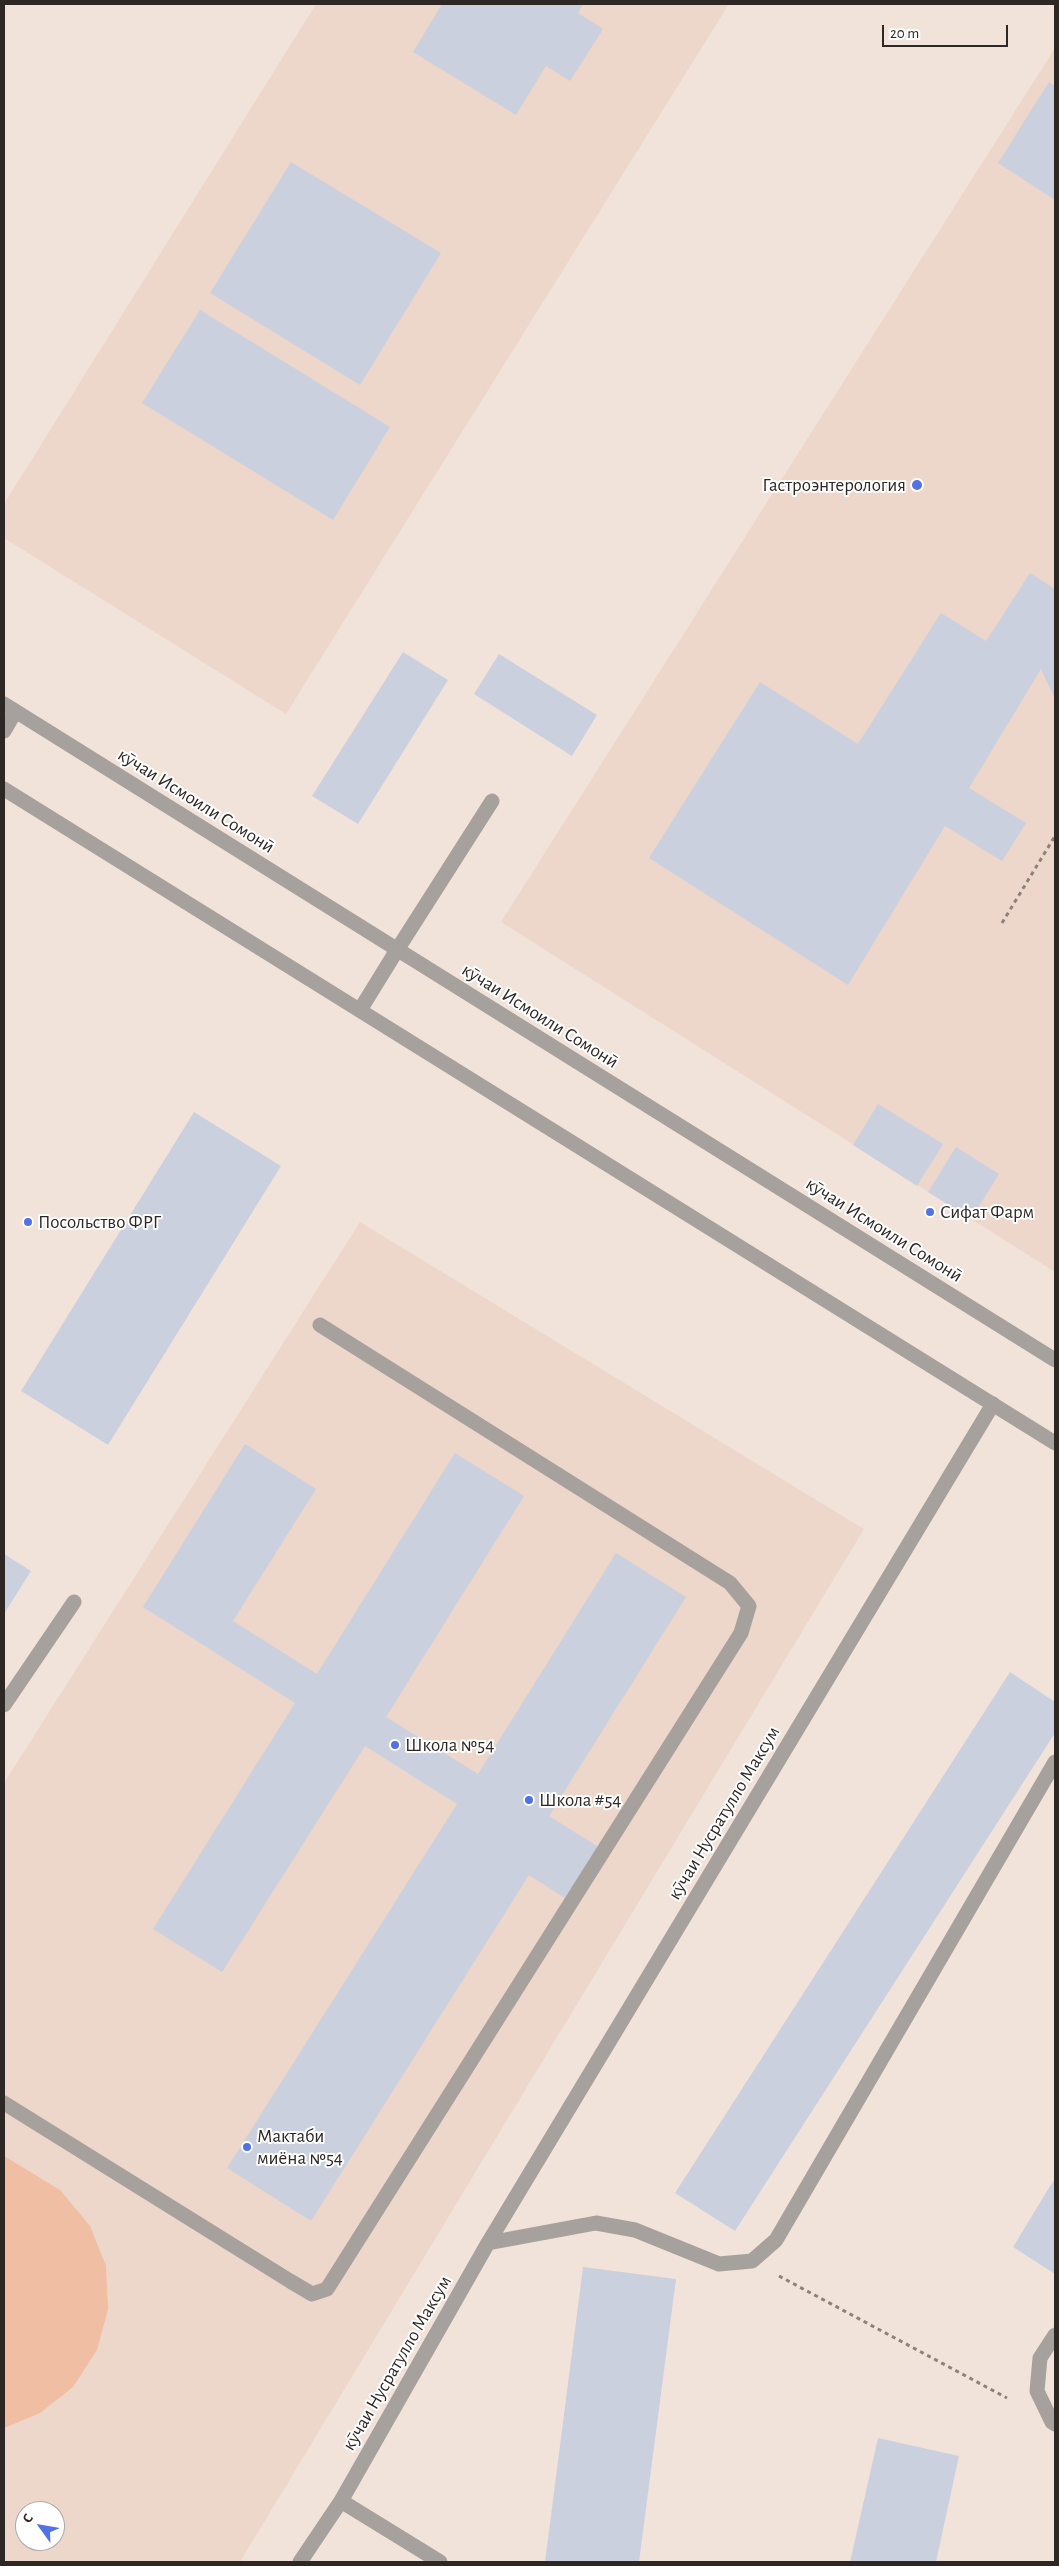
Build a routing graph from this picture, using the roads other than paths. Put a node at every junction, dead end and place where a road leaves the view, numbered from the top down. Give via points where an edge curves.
1 (9, 708) edge
2 (4, 731) edge
3 (4, 789) edge
4 (492, 801) dead end
5 (397, 950) junction
6 (360, 1010) junction
7 (320, 1324) dead end
8 (1055, 1360) edge
9 (994, 1404) junction
10 (1055, 1443) edge
11 (74, 1602) dead end
12 (4, 1704) edge
13 (1055, 1762) edge
14 (4, 2104) edge
15 (488, 2243) junction
16 (1055, 2335) edge
17 (1055, 2424) edge
18 (341, 2502) junction
19 (300, 2562) edge
20 (440, 2562) edge

1 - 2 street
1 - 5 street, кӯчаи Исмоили Сомонӣ
3 - 6 street
4 - 5 street
5 - 6 street
5 - 8 street, кӯчаи Исмоили Сомонӣ
6 - 9 street
7 - 14 street via 730,1584 749,1606 741,1633 327,2290 312,2294
9 - 10 street
9 - 15 street, кӯчаи Нусратулло Максум
11 - 12 street
13 - 15 street via 776,2240 752,2261 719,2264 635,2230 596,2223
15 - 18 street, кӯчаи Нусратулло Максум
16 - 17 street via 1040,2358 1037,2391
18 - 19 street, кӯчаи Нусратулло Максум
18 - 20 street

